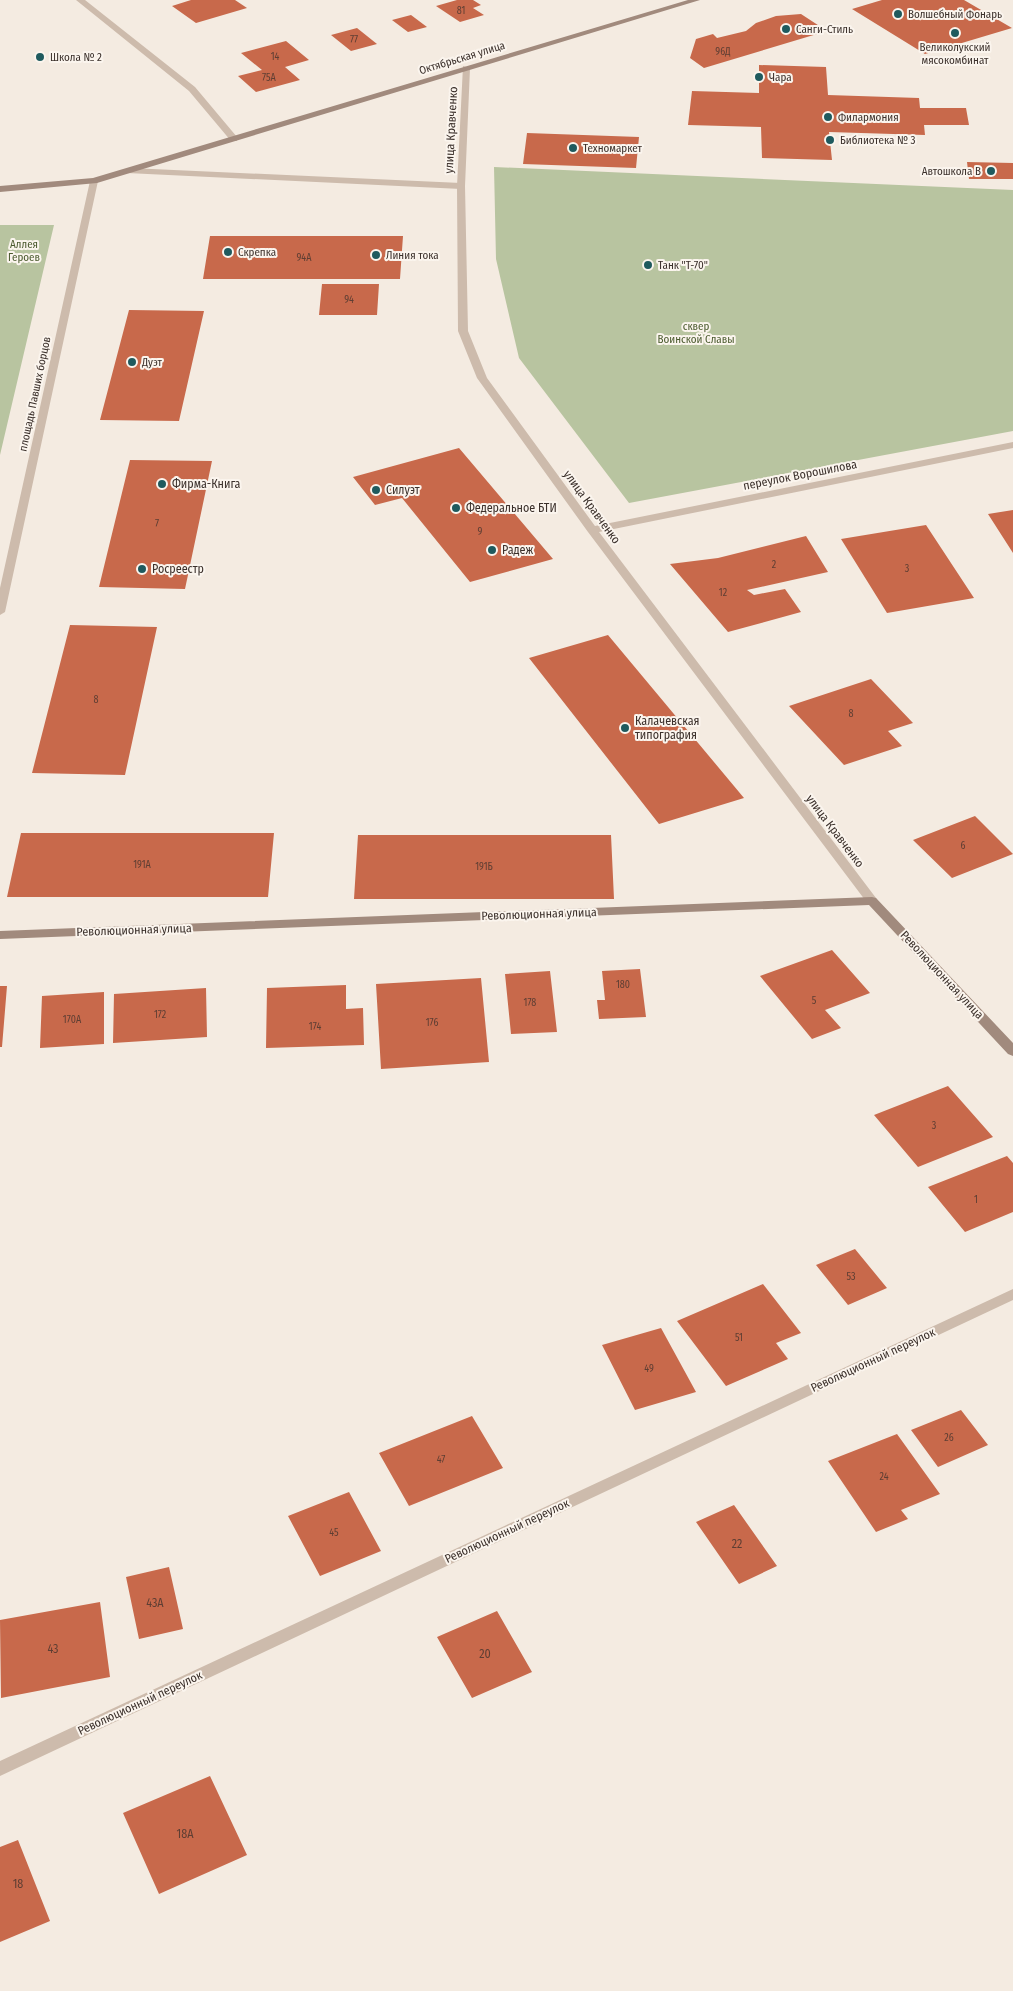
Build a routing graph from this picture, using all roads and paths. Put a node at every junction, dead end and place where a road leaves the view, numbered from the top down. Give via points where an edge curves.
1 (80, 0) edge
2 (696, 0) edge
3 (466, 68) junction
4 (234, 139) junction
5 (130, 171) junction
6 (94, 181) junction
7 (461, 186) junction
8 (0, 189) edge
9 (1013, 445) edge
10 (592, 530) junction
11 (0, 612) edge
12 (872, 901) junction
13 (0, 936) edge
14 (1013, 1051) edge
15 (1013, 1294) edge
16 (0, 1769) edge

1 - 4 street via 192,89
2 - 3 main road, Октябрьская улица
3 - 4 main road, Октябрьская улица
3 - 7 street, улица Кравченко
4 - 5 main road, Октябрьская улица
5 - 6 main road, Октябрьская улица
5 - 7 street
6 - 8 main road, Октябрьская улица
6 - 11 street, площадь Павших борцов
7 - 10 street, улица Кравченко via 463,330 482,378
9 - 10 street, переулок Ворошилова
10 - 12 street, улица Кравченко
12 - 13 main road, Революционная улица
12 - 14 main road, Революционная улица
15 - 16 street, Революционный переулок

